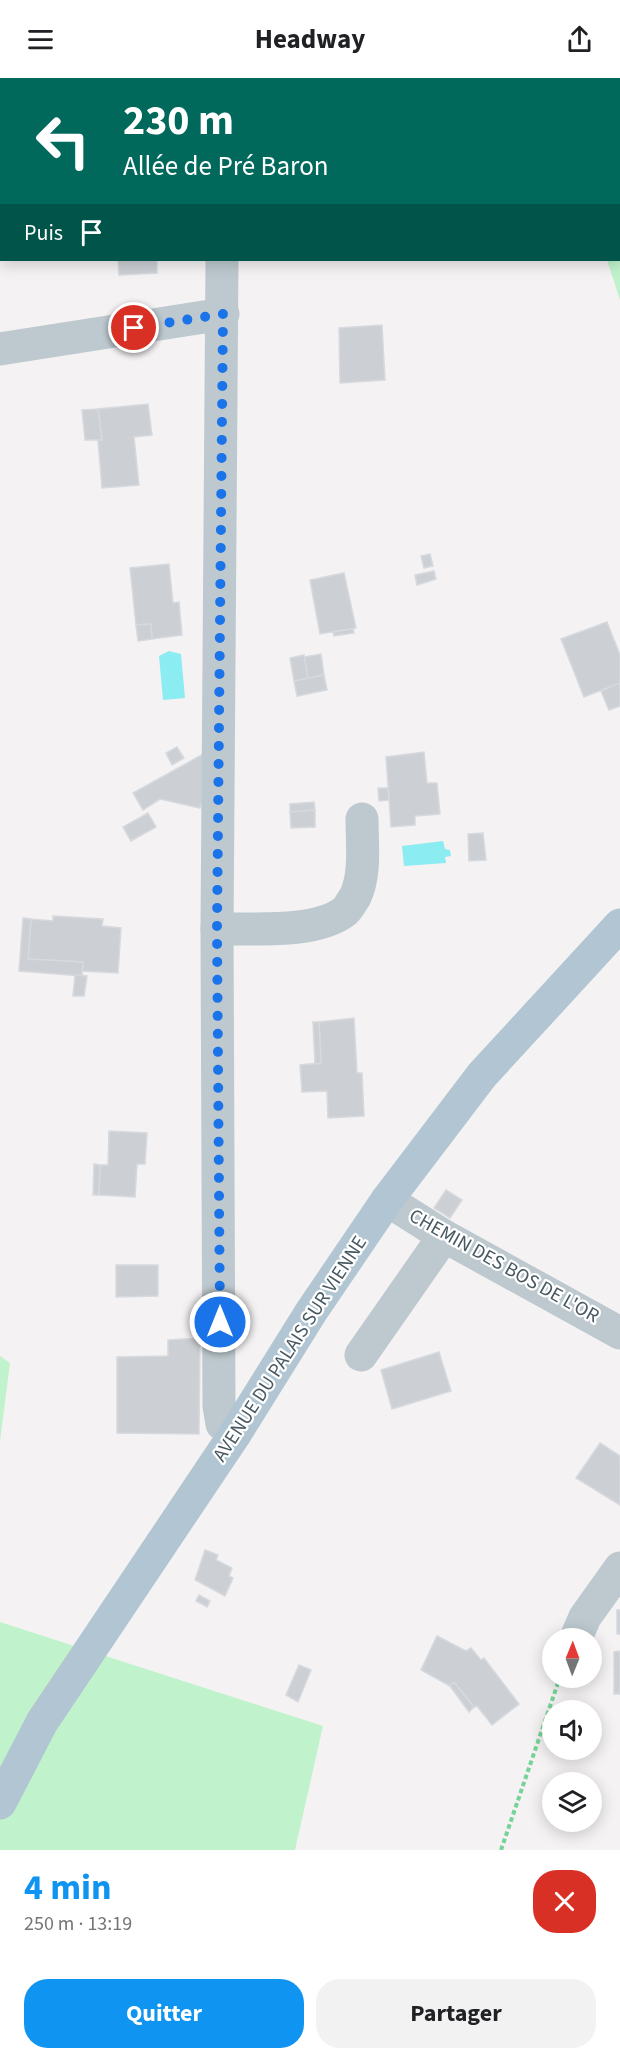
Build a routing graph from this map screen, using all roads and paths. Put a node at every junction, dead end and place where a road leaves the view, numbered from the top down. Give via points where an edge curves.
1 (222, 261) edge
2 (223, 314) junction
3 (0, 350) edge
4 (362, 819) dead end
5 (620, 925) edge
6 (217, 929) junction
7 (387, 1200) junction
8 (444, 1236) junction
9 (620, 1333) edge
10 (361, 1355) dead end
11 (235, 1434) junction
12 (620, 1568) edge
13 (580, 1628) edge
14 (556, 1688) edge
15 (0, 1803) edge
16 (501, 1850) edge

1 - 2 street
2 - 3 street
2 - 6 street
4 - 6 street via 362,868 356,895 346,911 299,926
5 - 7 main road, AVENUE DU PALAIS SUR VIENNE via 482,1075
6 - 11 street via 219,1406 222,1424
7 - 8 street, CHEMIN DES BOS DE L'OR
7 - 11 main road, AVENUE DU PALAIS SUR VIENNE
8 - 9 street, CHEMIN DES BOS DE L'OR
8 - 10 street
11 - 15 main road, AVENUE DU PALAIS SUR VIENNE via 42,1722
12 - 13 street
14 - 16 path

